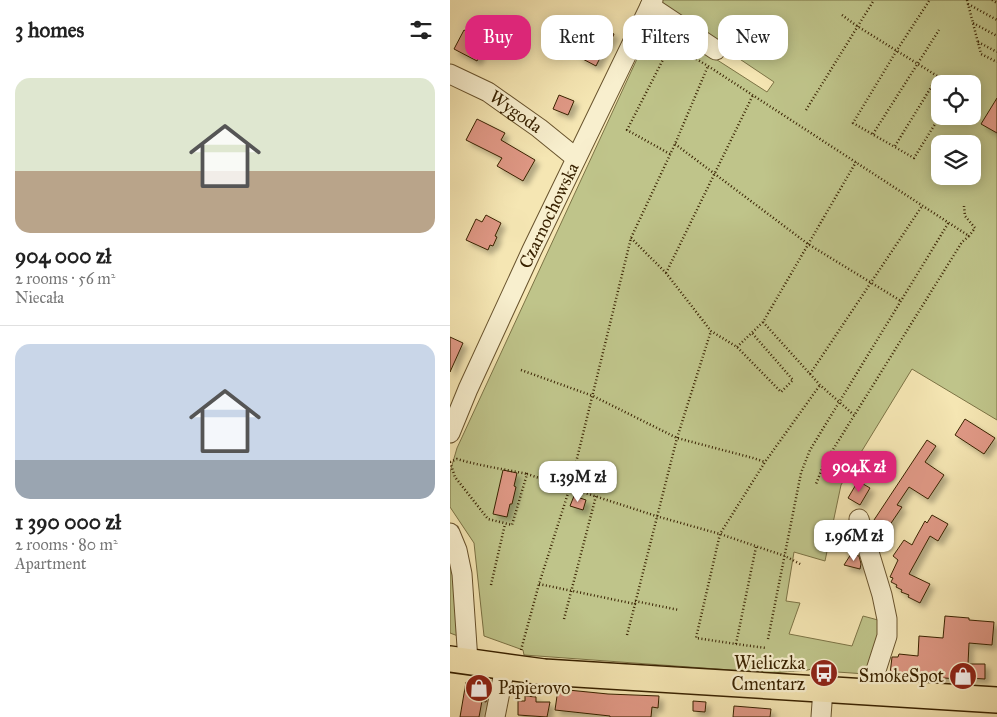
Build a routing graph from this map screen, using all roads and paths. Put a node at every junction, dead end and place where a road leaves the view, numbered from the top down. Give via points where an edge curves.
1 (874, 0) edge
2 (993, 0) edge
3 (929, 1) edge
4 (967, 2) edge
5 (652, 3) edge
6 (997, 3) edge
7 (842, 14) dead end
8 (997, 20) edge
9 (973, 23) junction
10 (857, 26) junction
11 (939, 30) dead end
12 (997, 36) edge
13 (977, 41) junction
14 (897, 50) junction
15 (997, 52) edge
16 (712, 58) junction
17 (997, 62) edge
18 (918, 63) junction
19 (450, 74) edge
20 (936, 75) edge
21 (931, 87) edge
22 (753, 96) junction
23 (806, 110) dead end
24 (934, 125) edge
25 (873, 134) junction
26 (675, 144) junction
27 (895, 146) junction
28 (670, 154) junction
29 (576, 158) junction
30 (856, 162) junction
31 (714, 174) junction
32 (922, 206) junction
33 (964, 206) dead end
34 (948, 222) junction
35 (969, 236) junction
36 (631, 238) junction
37 (808, 244) junction
38 (666, 273) junction
39 (871, 283) junction
40 (901, 300) junction
41 (764, 322) junction
42 (711, 332) junction
43 (752, 333) junction
44 (737, 347) junction
45 (521, 370) dead end
46 (810, 374) junction
47 (820, 385) junction
48 (593, 396) junction
49 (840, 401) junction
50 (854, 415) junction
51 (450, 434) edge
52 (677, 438) junction
53 (450, 462) edge
54 (765, 462) junction
55 (527, 474) junction
56 (816, 484) dead end
57 (570, 487) junction
58 (596, 496) junction
59 (656, 516) junction
60 (858, 519) dead end
61 (505, 524) junction
62 (450, 534) edge
63 (720, 534) junction
64 (756, 547) junction
65 (785, 556) junction
66 (802, 565) dead end
67 (539, 584) junction
68 (491, 585) dead end
69 (572, 591) junction
70 (635, 603) junction
71 (679, 610) dead end
72 (564, 619) dead end
73 (627, 634) dead end
74 (524, 639) dead end
75 (768, 639) dead end
76 (736, 644) junction
77 (766, 648) dead end
78 (459, 660) edge
79 (505, 667) junction
80 (824, 689) junction
81 (869, 692) junction
82 (997, 700) edge
83 (495, 716) edge
84 (821, 717) edge

1 - 10 path
2 - 6 path
3 - 14 path
4 - 8 path
4 - 9 path
5 - 16 street
5 - 29 street, Czarnochowska
7 - 10 path
9 - 12 path
9 - 13 path
10 - 14 path
10 - 23 path
11 - 18 path
13 - 15 path
13 - 17 path via 981,54
14 - 18 path
14 - 25 path via 853,123
16 - 22 path
16 - 26 path
16 - 28 path via 671,44 626,130
18 - 20 path
18 - 25 path
19 - 29 street, Wygoda via 488,92
21 - 27 path
22 - 30 path
22 - 31 path
24 - 27 path via 914,158
25 - 27 path
26 - 28 path
26 - 31 path
28 - 36 path
29 - 51 street, Czarnochowska via 478,366
30 - 32 path
30 - 37 path
31 - 37 path
31 - 38 path
32 - 34 path
32 - 39 path
33 - 35 path via 965,216 975,228
34 - 35 path
34 - 40 path
35 - 50 path via 962,242
36 - 38 path
36 - 48 path
37 - 39 path
37 - 41 path
38 - 42 path
39 - 40 path
39 - 46 path
40 - 49 path
41 - 43 path
41 - 46 path
42 - 44 path
42 - 52 path
43 - 44 path
43 - 44 path via 793,380 780,392
45 - 48 path
46 - 47 path
47 - 49 path
47 - 54 path
48 - 52 path
48 - 57 path
49 - 50 path
49 - 65 path via 810,450 801,473
50 - 56 path via 824,464
52 - 54 path
52 - 59 path
53 - 55 path via 457,459
53 - 61 path via 455,477 488,519
54 - 63 path
55 - 57 path
55 - 61 path via 512,526
57 - 58 path
57 - 67 path
58 - 59 path
58 - 69 path
59 - 63 path
59 - 70 path
60 - 81 street via 887,619 886,636
61 - 68 path
62 - 78 street via 462,574
63 - 64 path
63 - 76 path via 696,638
64 - 65 path
64 - 76 path
65 - 66 path
65 - 75 path
67 - 69 path
67 - 74 path
69 - 70 path
69 - 72 path
70 - 71 path
70 - 73 path
76 - 77 path
78 - 79 main road
79 - 80 main road
79 - 83 street
80 - 81 main road
80 - 84 street
81 - 82 main road

